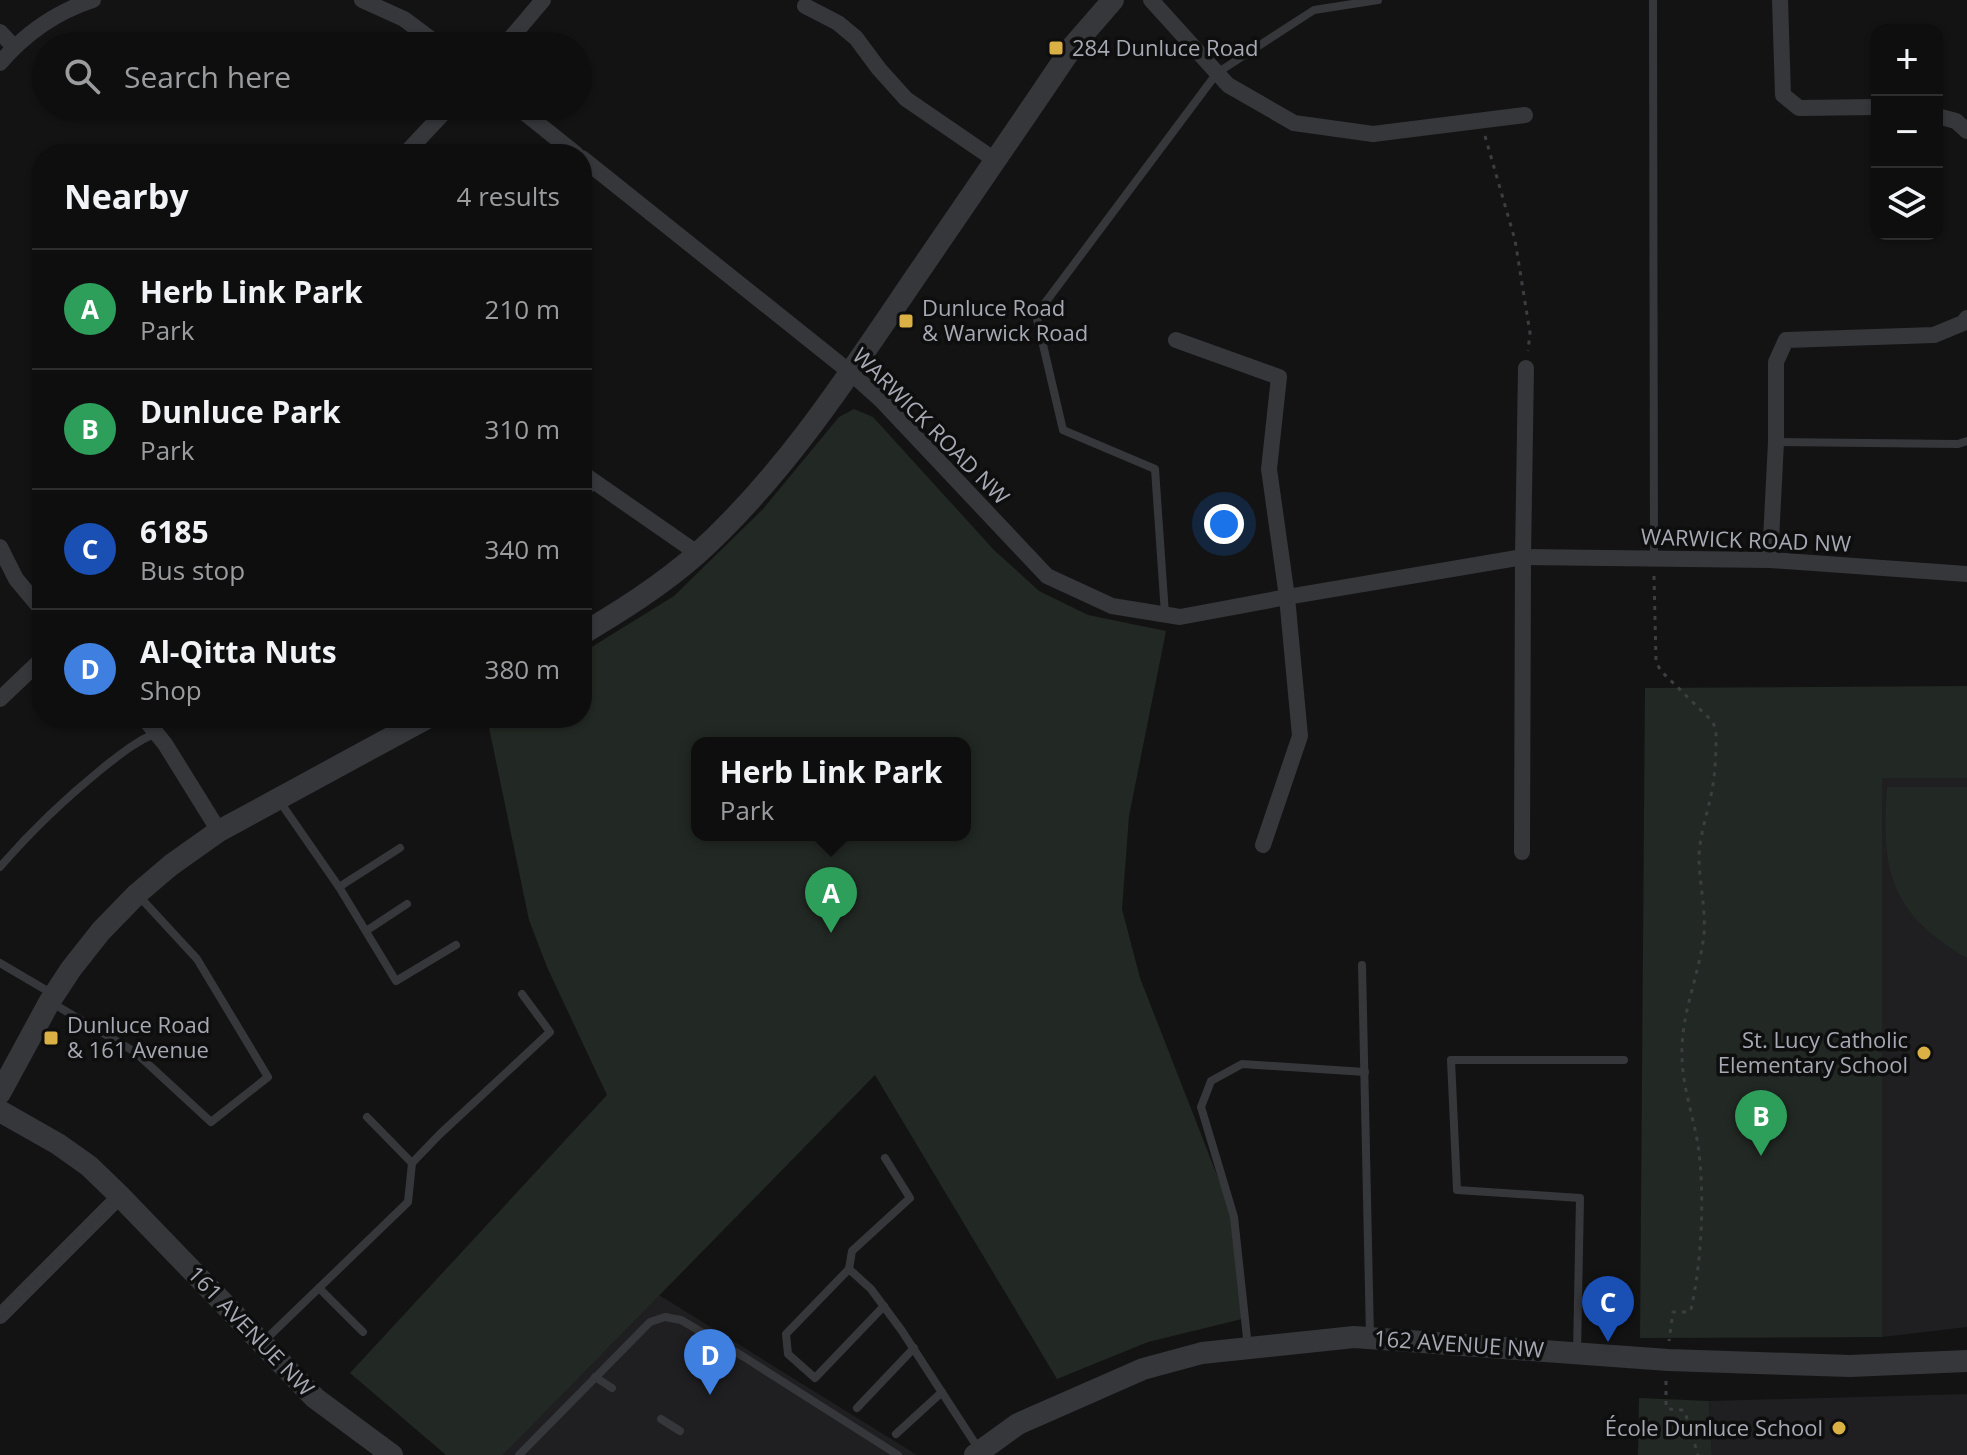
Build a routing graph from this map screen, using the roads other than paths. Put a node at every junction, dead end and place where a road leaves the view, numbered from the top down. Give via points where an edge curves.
1 (93, 0) edge
2 (362, 0) edge
3 (543, 0) edge
4 (1113, 0) edge
5 (1151, 0) edge
6 (1378, 0) edge
7 (1653, 0) edge
8 (1780, 0) edge
9 (805, 6) dead end
10 (0, 32) edge
11 (421, 32) edge
12 (516, 32) edge
13 (14, 47) junction
14 (0, 63) edge
15 (1217, 73) junction
16 (1871, 107) edge
17 (1525, 115) dead end
18 (1943, 118) edge
19 (437, 120) edge
20 (534, 120) edge
21 (1967, 131) edge
22 (414, 144) edge
23 (564, 144) edge
24 (995, 160) junction
25 (592, 166) edge
26 (1967, 318) edge
27 (1176, 340) dead end
28 (1526, 368) road end
29 (851, 373) junction
30 (1967, 441) edge
31 (1776, 442) junction
32 (592, 480) edge
33 (596, 483) junction
34 (592, 487) edge
35 (0, 547) edge
36 (697, 553) junction
37 (1523, 557) junction
38 (1654, 558) junction
39 (1770, 560) junction
40 (1967, 574) edge
41 (1287, 597) junction
42 (32, 598) edge
43 (1165, 615) junction
44 (592, 628) edge
45 (32, 669) edge
46 (0, 699) edge
47 (152, 728) edge
48 (406, 728) edge
49 (156, 733) junction
50 (278, 799) junction
51 (219, 831) junction
52 (1263, 845) dead end
53 (400, 848) dead end
54 (1522, 852) dead end
55 (0, 867) edge
56 (339, 887) junction
57 (137, 894) junction
58 (407, 904) dead end
59 (366, 931) junction
60 (456, 945) dead end
61 (0, 963) edge
62 (1362, 965) dead end
63 (522, 994) dead end
64 (52, 998) junction
65 (1624, 1060) dead end
66 (1365, 1072) junction
67 (0, 1093) edge
68 (0, 1111) edge
69 (367, 1117) dead end
70 (885, 1158) dead end
71 (412, 1163) junction
72 (120, 1196) junction
73 (849, 1269) junction
74 (319, 1288) junction
75 (884, 1306) junction
76 (0, 1316) edge
77 (363, 1332) dead end
78 (1370, 1338) junction
79 (261, 1344) junction
80 (914, 1348) junction
81 (1248, 1348) junction
82 (1577, 1353) junction
83 (1967, 1361) edge
84 (595, 1377) junction
85 (612, 1388) dead end
86 (942, 1392) junction
87 (857, 1408) dead end
88 (661, 1419) dead end
89 (680, 1431) dead end
90 (896, 1434) dead end
91 (978, 1453) edge
92 (392, 1455) edge
93 (519, 1455) edge
94 (898, 1455) edge

1 - 13 street via 58,15
2 - 11 street
3 - 12 street
4 - 24 street via 1073,46
5 - 15 street
6 - 15 lane via 1314,10
7 - 38 lane
8 - 16 street via 1783,95 1799,108
9 - 24 street via 848,30 906,99
10 - 13 street
13 - 14 street
15 - 17 street via 1228,85 1294,123 1373,134
15 - 43 lane via 1036,315 1063,430 1155,469
18 - 21 street
19 - 22 street
20 - 23 street
24 - 29 street
25 - 29 street, WARWICK ROAD NW
26 - 31 street via 1934,335 1786,340 1776,362
27 - 41 street via 1279,377 1269,469
28 - 37 street
29 - 36 street via 772,476
29 - 43 street, WARWICK ROAD NW via 1047,576 1112,606
30 - 31 lane
31 - 39 street
32 - 33 street
33 - 34 lane
33 - 36 street
35 - 42 street
36 - 44 street
37 - 38 street, WARWICK ROAD NW
37 - 41 street, WARWICK ROAD NW
37 - 54 street
38 - 39 street, WARWICK ROAD NW
39 - 40 street, WARWICK ROAD NW
41 - 43 street, WARWICK ROAD NW via 1180,617
41 - 52 street via 1300,736
45 - 46 street
47 - 49 street
48 - 50 street
49 - 51 street
49 - 55 lane via 138,740 80,786
50 - 51 street
50 - 56 lane
51 - 57 street
53 - 56 lane
56 - 59 lane
57 - 64 street via 86,949
57 - 64 lane via 197,959 268,1077 211,1122 135,1052
58 - 59 lane
59 - 60 lane via 396,981
61 - 64 lane
62 - 66 lane
63 - 71 lane via 550,1032
64 - 67 street
65 - 82 lane via 1451,1060 1457,1190 1580,1198
66 - 78 lane
66 - 81 lane via 1242,1064 1211,1081 1201,1107 1234,1217
68 - 72 street, 161 AVENUE NW via 58,1144
69 - 71 lane
70 - 73 lane via 910,1198 852,1251
71 - 74 lane via 408,1202
72 - 76 street
72 - 79 street, 161 AVENUE NW
73 - 75 lane
73 - 75 lane via 786,1334 788,1354 815,1378
74 - 77 lane
74 - 79 lane
75 - 80 lane
78 - 81 street, 162 AVENUE NW
78 - 82 street, 162 AVENUE NW
79 - 92 street, 161 AVENUE NW via 315,1398
80 - 86 lane
80 - 87 lane
81 - 91 street, 162 AVENUE NW via 1202,1353 1143,1369 1018,1424
82 - 83 street, 162 AVENUE NW via 1850,1366
84 - 85 lane
84 - 93 lane
84 - 94 lane via 650,1322 665,1317 681,1320
86 - 90 lane
86 - 91 lane
88 - 89 lane

